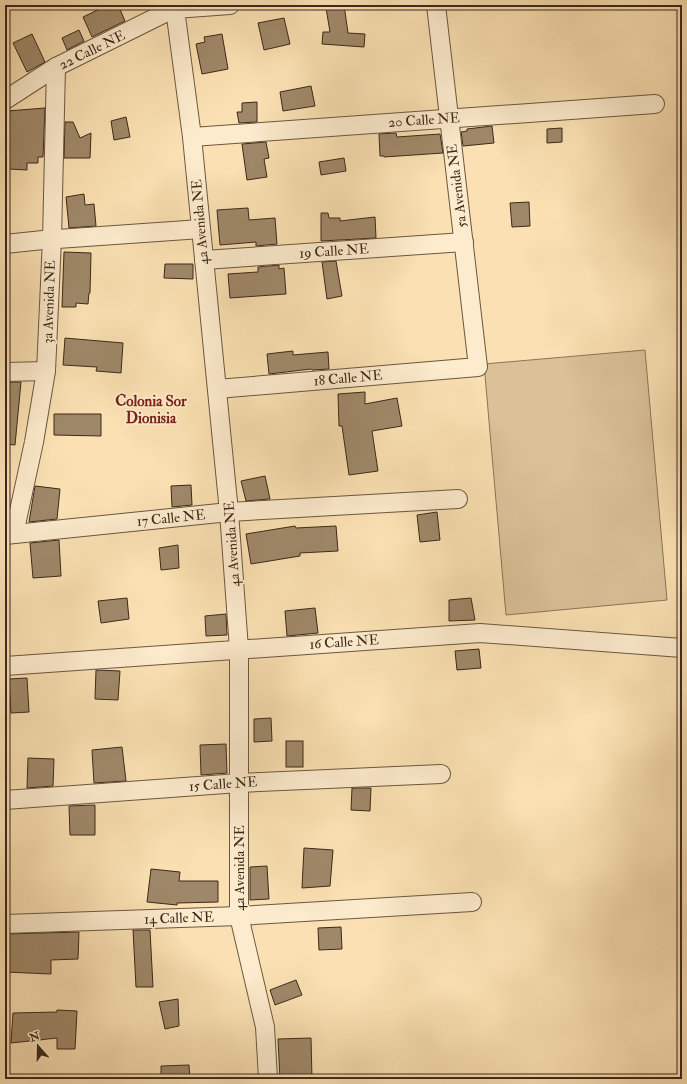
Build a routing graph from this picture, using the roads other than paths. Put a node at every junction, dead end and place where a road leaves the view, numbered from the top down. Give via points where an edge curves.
1 (230, 5) edge
2 (436, 5) edge
3 (178, 7) edge
4 (56, 67) junction
5 (5, 100) edge
6 (655, 104) dead end
7 (449, 118) junction
8 (192, 137) junction
9 (201, 229) junction
10 (52, 239) junction
11 (464, 242) junction
12 (5, 244) edge
13 (204, 260) junction
14 (478, 367) joint
15 (46, 371) junction
16 (5, 372) edge
17 (217, 389) junction
18 (458, 499) dead end
19 (230, 512) junction
20 (9, 534) edge
21 (682, 648) edge
22 (239, 650) junction
23 (5, 666) edge
24 (441, 774) dead end
25 (239, 783) junction
26 (5, 800) edge
27 (472, 902) dead end
28 (239, 916) junction
29 (5, 924) edge
30 (268, 1079) edge

1 - 3 street
2 - 7 street, 5a Avenida NE
3 - 4 street, 22 Calle NE
3 - 8 street, 4a Avenida NE
4 - 5 street, 22 Calle NE
4 - 10 street, 3a Avenida NE
6 - 7 street, 20 Calle NE
7 - 8 street, 20 Calle NE
7 - 11 street, 5a Avenida NE
8 - 9 street, 4a Avenida NE
9 - 10 street
9 - 13 street, 4a Avenida NE
10 - 12 street
10 - 15 street, 3a Avenida NE
11 - 13 street, 19 Calle NE
11 - 14 street, 5a Avenida NE
13 - 17 street, 4a Avenida NE
14 - 17 street, 18 Calle NE
15 - 16 street
15 - 20 street, 3a Avenida NE via 34,442
17 - 19 street, 4a Avenida NE
18 - 19 street, 17 Calle NE
19 - 20 street, 17 Calle NE
19 - 22 street, 4a Avenida NE
21 - 22 street, 16 Calle NE via 480,633
22 - 23 street, 16 Calle NE
22 - 25 street, 4a Avenida NE
24 - 25 street, 15 Calle NE
25 - 26 street, 15 Calle NE
25 - 28 street, 4a Avenida NE
27 - 28 street, 14 Calle NE
28 - 29 street, 14 Calle NE
28 - 30 street, 4a Avenida NE via 265,1027

